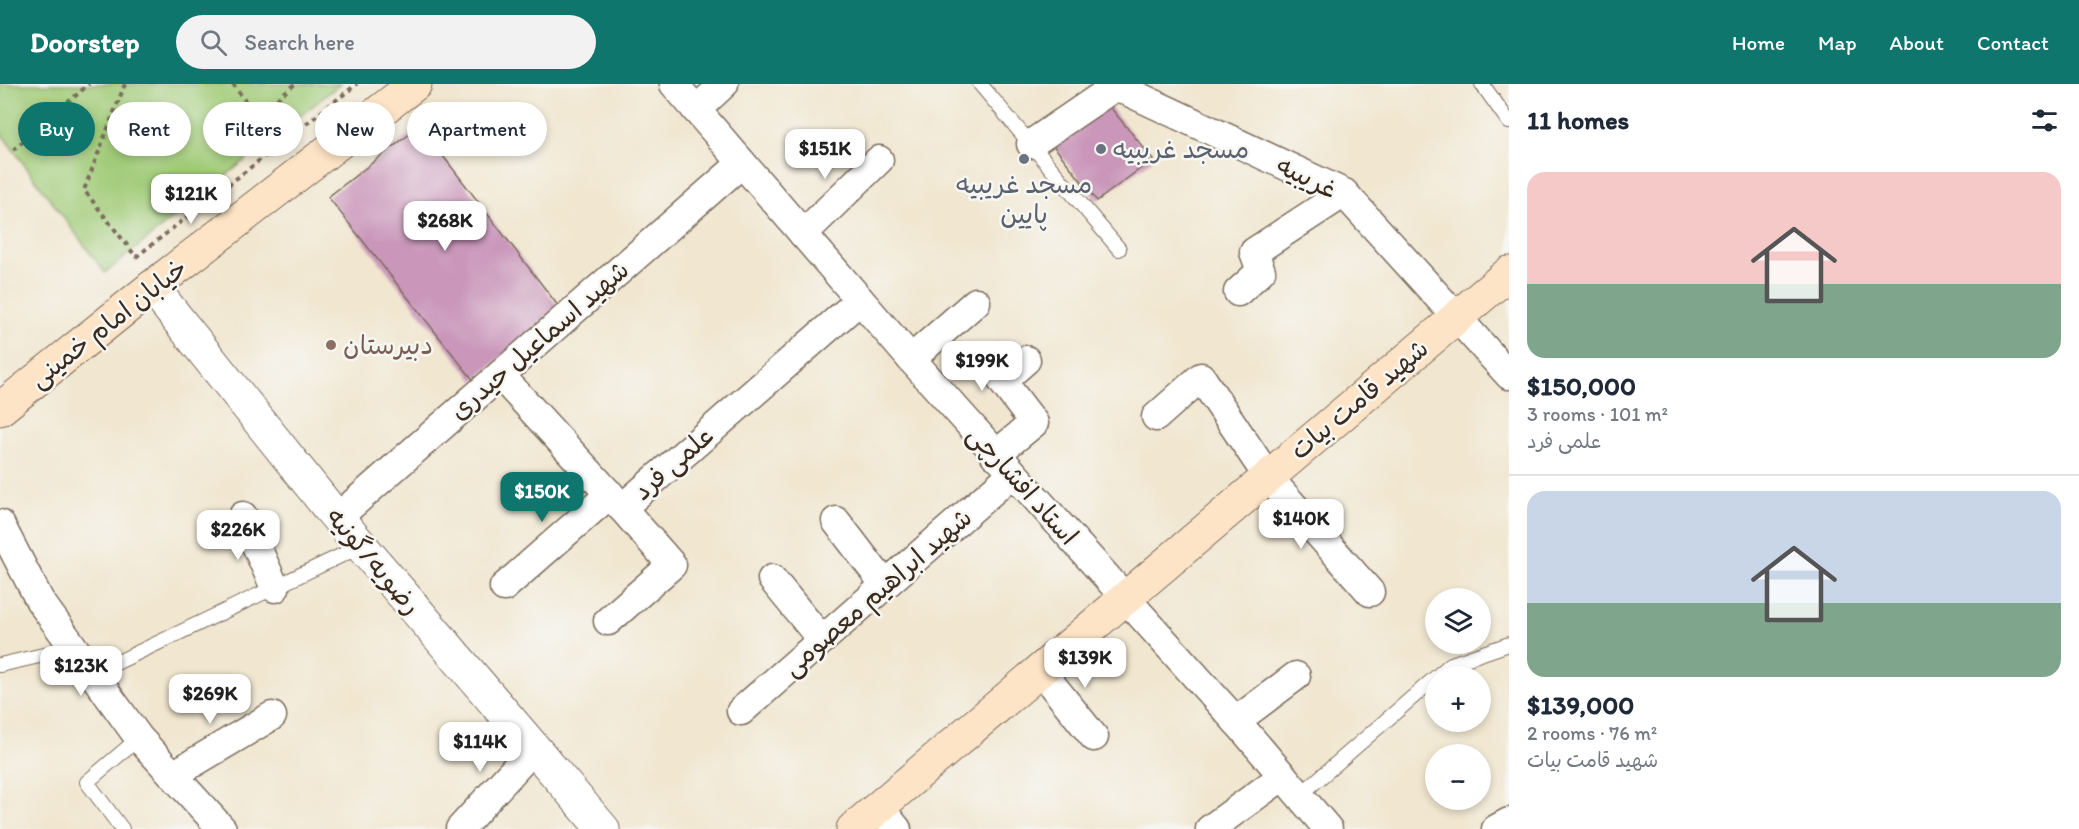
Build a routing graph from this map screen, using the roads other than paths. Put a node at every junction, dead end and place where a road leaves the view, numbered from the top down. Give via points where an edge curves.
1 (415, 84) edge
2 (674, 84) edge
3 (724, 84) edge
4 (980, 84) edge
5 (1482, 84) edge
6 (1118, 85) edge
7 (696, 110) junction
8 (1509, 122) edge
9 (1030, 144) junction
10 (879, 160) dead end
11 (742, 163) junction
12 (1344, 193) junction
13 (803, 234) junction
14 (1119, 249) dead end
15 (1509, 273) edge
16 (152, 287) junction
17 (1238, 292) dead end
18 (860, 300) junction
19 (975, 302) dead end
20 (1457, 317) junction
21 (910, 359) junction
22 (1026, 360) dead end
23 (500, 375) junction
24 (1509, 375) edge
25 (0, 409) edge
26 (1156, 417) dead end
27 (1004, 464) junction
28 (1268, 477) junction
29 (616, 501) junction
30 (243, 516) dead end
31 (337, 518) junction
32 (836, 521) dead end
33 (0, 524) edge
34 (361, 546) junction
35 (772, 579) dead end
36 (885, 585) junction
37 (504, 587) dead end
38 (275, 588) junction
39 (1370, 592) dead end
40 (1124, 599) junction
41 (608, 621) dead end
42 (822, 640) junction
43 (1509, 644) edge
44 (74, 648) junction
45 (0, 665) edge
46 (1040, 670) junction
47 (93, 674) junction
48 (1296, 676) dead end
49 (741, 711) dead end
50 (272, 716) dead end
51 (1236, 721) junction
52 (1094, 737) dead end
53 (139, 738) junction
54 (534, 748) junction
55 (173, 775) junction
56 (1291, 786) junction
57 (888, 818) edge
58 (1509, 822) edge
59 (122, 829) edge
60 (222, 829) edge
61 (460, 829) edge
62 (603, 829) edge
63 (853, 829) edge
64 (1210, 829) edge
65 (1328, 829) edge
66 (1496, 829) edge

1 - 16 main road, خیابان امام خمینی
2 - 7 street, استاد افشارچی
3 - 7 street
4 - 9 lane
5 - 8 lane
6 - 9 street, غریبیه
6 - 12 street, غریبیه
7 - 11 street, استاد افشارچی
9 - 14 lane
10 - 13 street
11 - 13 street, استاد افشارچی
11 - 23 street, شهید اسماعیل حیدری
12 - 17 street via 1254,252 1261,271
12 - 20 street, غریبیه
13 - 18 street, استاد افشارچی
15 - 20 main road, شهید قامت بیات
16 - 25 main road, خیابان امام خمینی
16 - 31 street, رضویه/گونیه
18 - 21 street, استاد افشارچی
18 - 29 street, علمی فرد
19 - 21 street
20 - 24 street, غریبیه
20 - 28 main road, شهید قامت بیات
21 - 27 street, استاد افشارچی
22 - 27 street, شهید ابراهیم معصومی via 1002,381 1034,423
23 - 29 street, علمی فرد
23 - 31 street, شهید اسماعیل حیدری
26 - 28 street via 1201,377
27 - 36 street, شهید ابراهیم معصومی
27 - 40 street, استاد افشارچی
28 - 39 street
28 - 40 main road, شهید قامت بیات
29 - 37 street
29 - 41 street via 672,565
30 - 38 street
31 - 34 street, رضویه/گونیه
32 - 36 street
33 - 44 street via 40,600
34 - 38 lane
34 - 54 street, رضویه/گونیه
35 - 42 street
36 - 42 street, شهید ابراهیم معصومی
38 - 47 lane
40 - 46 main road, شهید قامت بیات
40 - 51 street, استاد افشارچی
42 - 49 street, شهید ابراهیم معصومی
43 - 56 lane via 1451,664
44 - 45 lane
44 - 47 street
46 - 52 street
46 - 57 main road, شهید قامت بیات
47 - 53 street
48 - 51 street
50 - 55 street
51 - 56 street, استاد افشارچی
53 - 55 street
53 - 59 lane via 87,782
54 - 61 street
54 - 62 street, رضویه/گونیه
55 - 60 street
56 - 64 street
56 - 65 street, استاد افشارچی
57 - 63 main road, شهید قامت بیات
58 - 66 street

